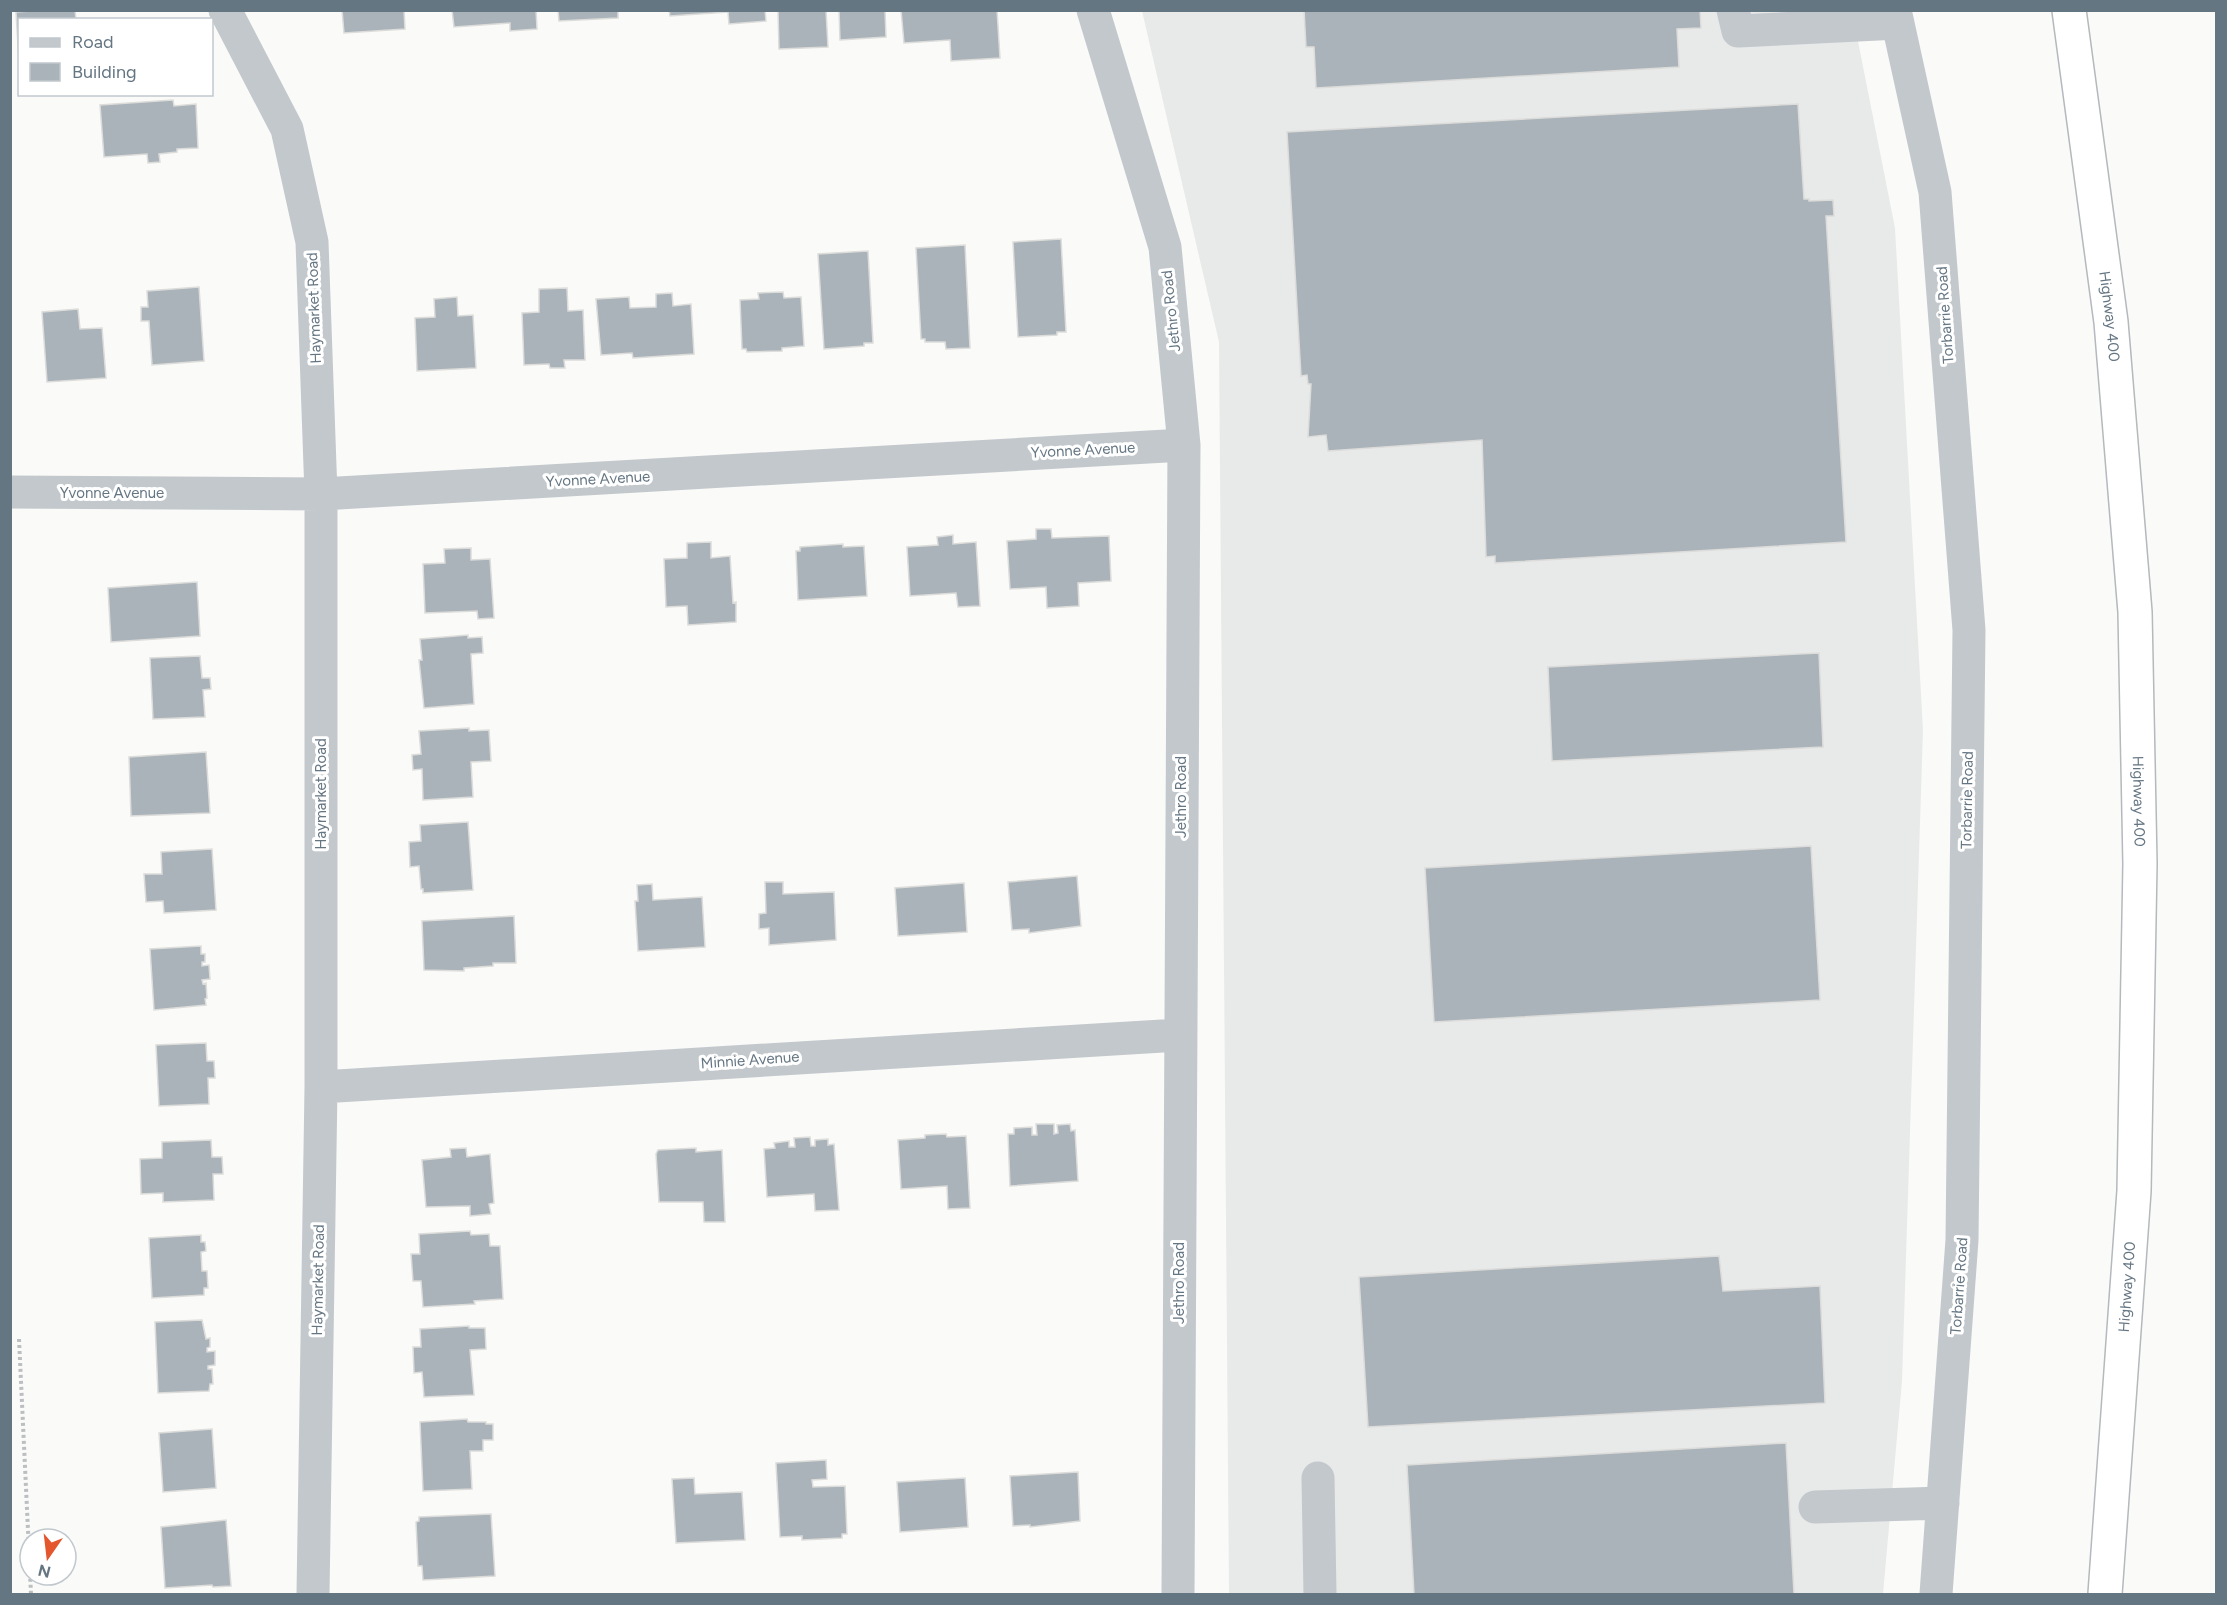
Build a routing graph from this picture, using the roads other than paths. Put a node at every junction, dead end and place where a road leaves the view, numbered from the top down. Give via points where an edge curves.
1 (225, 10) edge
2 (1093, 10) edge
3 (1733, 10) edge
4 (2069, 10) edge
5 (1896, 17) edge
6 (1184, 445) junction
7 (10, 492) edge
8 (321, 494) junction
9 (1179, 1035) junction
10 (321, 1087) junction
11 (1318, 1478) dead end
12 (1943, 1503) junction
13 (1815, 1507) dead end
14 (313, 1594) edge
15 (1178, 1594) edge
16 (1320, 1594) edge
17 (1936, 1594) edge
18 (2104, 1594) edge

1 - 8 street, Haymarket Road via 287,129 312,242
2 - 6 street, Jethro Road via 1165,247
3 - 5 street via 1738,31
4 - 18 highway, Highway 400 via 2111,322 2135,612 2140,864 2134,1191
5 - 12 street, Torbarrie Road via 1935,192 1969,630 1962,1240
6 - 8 street, Yvonne Avenue
6 - 9 street, Jethro Road
7 - 8 street, Yvonne Avenue
8 - 10 street, Haymarket Road
9 - 10 street, Minnie Avenue
9 - 15 street, Jethro Road
10 - 14 street, Haymarket Road
11 - 16 street
12 - 13 street
12 - 17 street, Torbarrie Road

